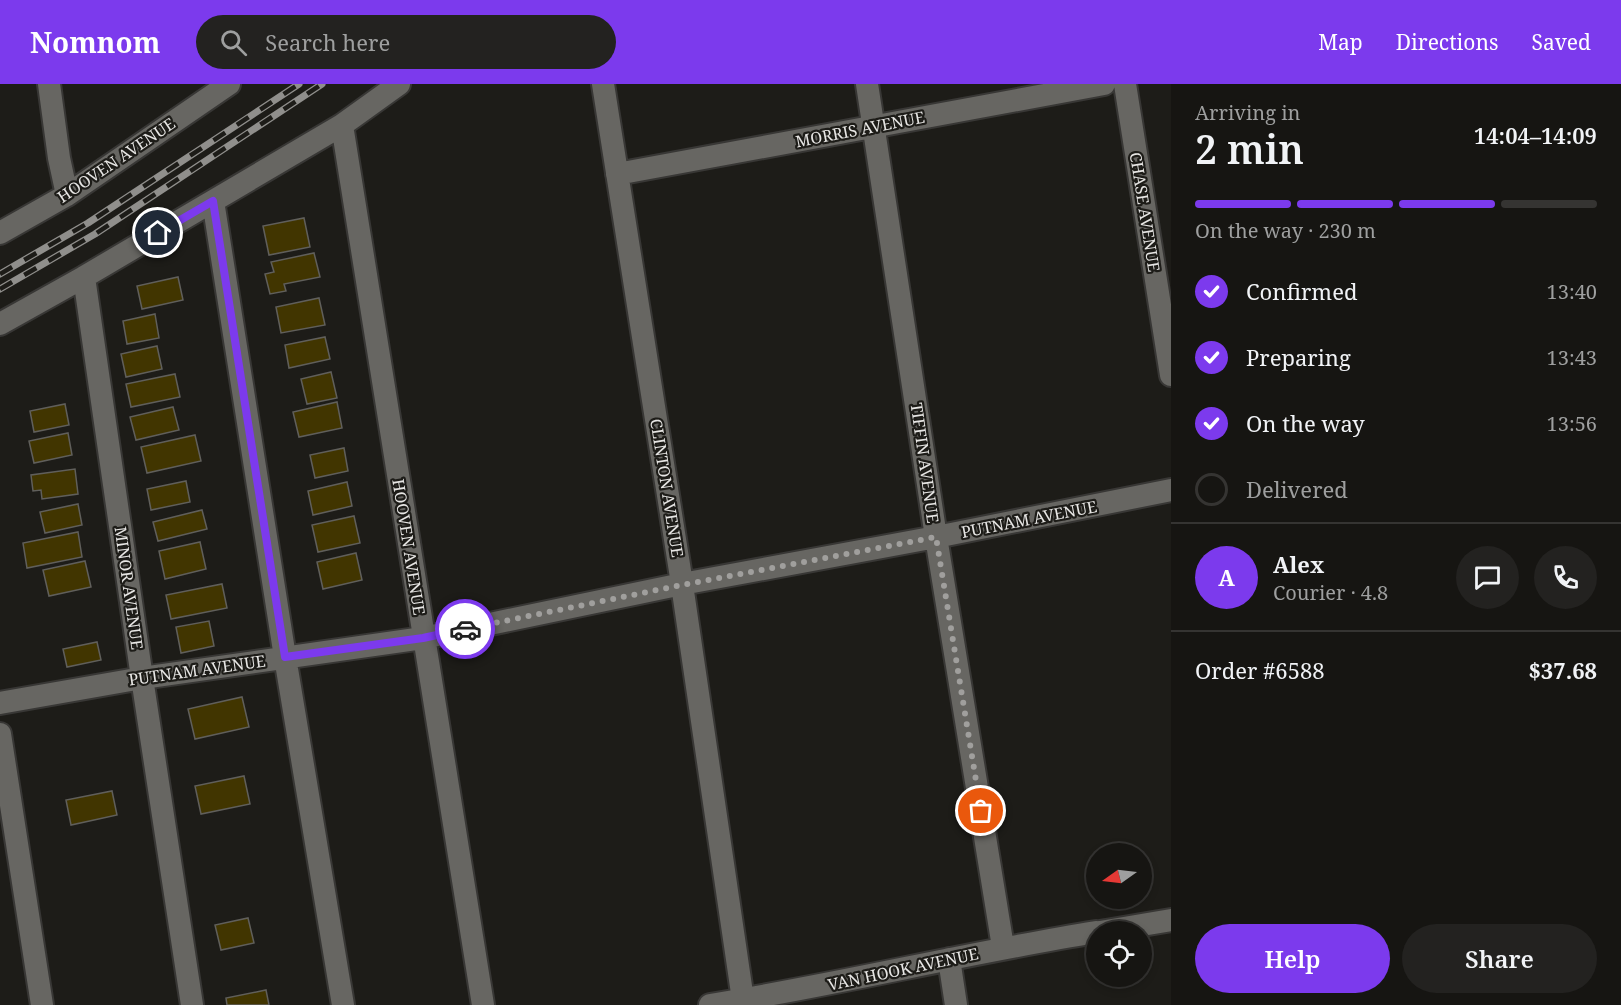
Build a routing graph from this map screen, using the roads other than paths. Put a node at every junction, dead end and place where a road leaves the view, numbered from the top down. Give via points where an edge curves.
1 (49, 84) edge
2 (229, 84) edge
3 (399, 84) edge
4 (603, 84) edge
5 (867, 84) edge
6 (1104, 84) edge
7 (1125, 84) edge
8 (200, 93) edge
9 (342, 125) junction
10 (875, 126) junction
11 (617, 174) junction
12 (67, 195) junction
13 (213, 201) junction
14 (0, 233) edge
15 (84, 277) junction
16 (0, 324) edge
17 (1171, 375) edge
18 (1171, 490) edge
19 (936, 537) junction
20 (682, 585) junction
21 (423, 638) junction
22 (285, 657) junction
23 (142, 678) junction
24 (0, 703) edge
25 (0, 734) edge
26 (1171, 920) edge
27 (1152, 923) edge
28 (1086, 934) edge
29 (1003, 947) junction
30 (949, 959) junction
31 (805, 997) edge
32 (743, 1000) junction
33 (42, 1005) edge
34 (192, 1005) edge
35 (344, 1005) edge
36 (483, 1005) edge
37 (710, 1005) edge
38 (956, 1005) edge

1 - 12 street
2 - 8 street, HOOVEN AVENUE
3 - 9 street
4 - 11 street, CLINTON AVENUE
5 - 10 street, TIFFIN AVENUE
6 - 10 street, MORRIS AVENUE
7 - 17 street, CHASE AVENUE
8 - 12 street, HOOVEN AVENUE
9 - 13 street
9 - 21 street, HOOVEN AVENUE
10 - 11 street, MORRIS AVENUE
10 - 19 street, TIFFIN AVENUE
11 - 20 street, CLINTON AVENUE
12 - 14 street, HOOVEN AVENUE
13 - 15 street
13 - 22 street
15 - 16 street
15 - 23 street, MINOR AVENUE
18 - 19 street, PUTNAM AVENUE
19 - 20 street, PUTNAM AVENUE
19 - 29 street, TIFFIN AVENUE
20 - 21 street, PUTNAM AVENUE
20 - 32 street, CLINTON AVENUE
21 - 22 street, PUTNAM AVENUE
21 - 36 street, HOOVEN AVENUE
22 - 23 street, PUTNAM AVENUE
22 - 35 street
23 - 24 street, PUTNAM AVENUE
23 - 34 street, MINOR AVENUE
25 - 33 street
26 - 27 street, VAN HOOK AVENUE
28 - 29 street, VAN HOOK AVENUE
29 - 30 street, VAN HOOK AVENUE
30 - 31 street, VAN HOOK AVENUE
30 - 38 street
31 - 32 street, VAN HOOK AVENUE
32 - 37 street, VAN HOOK AVENUE

